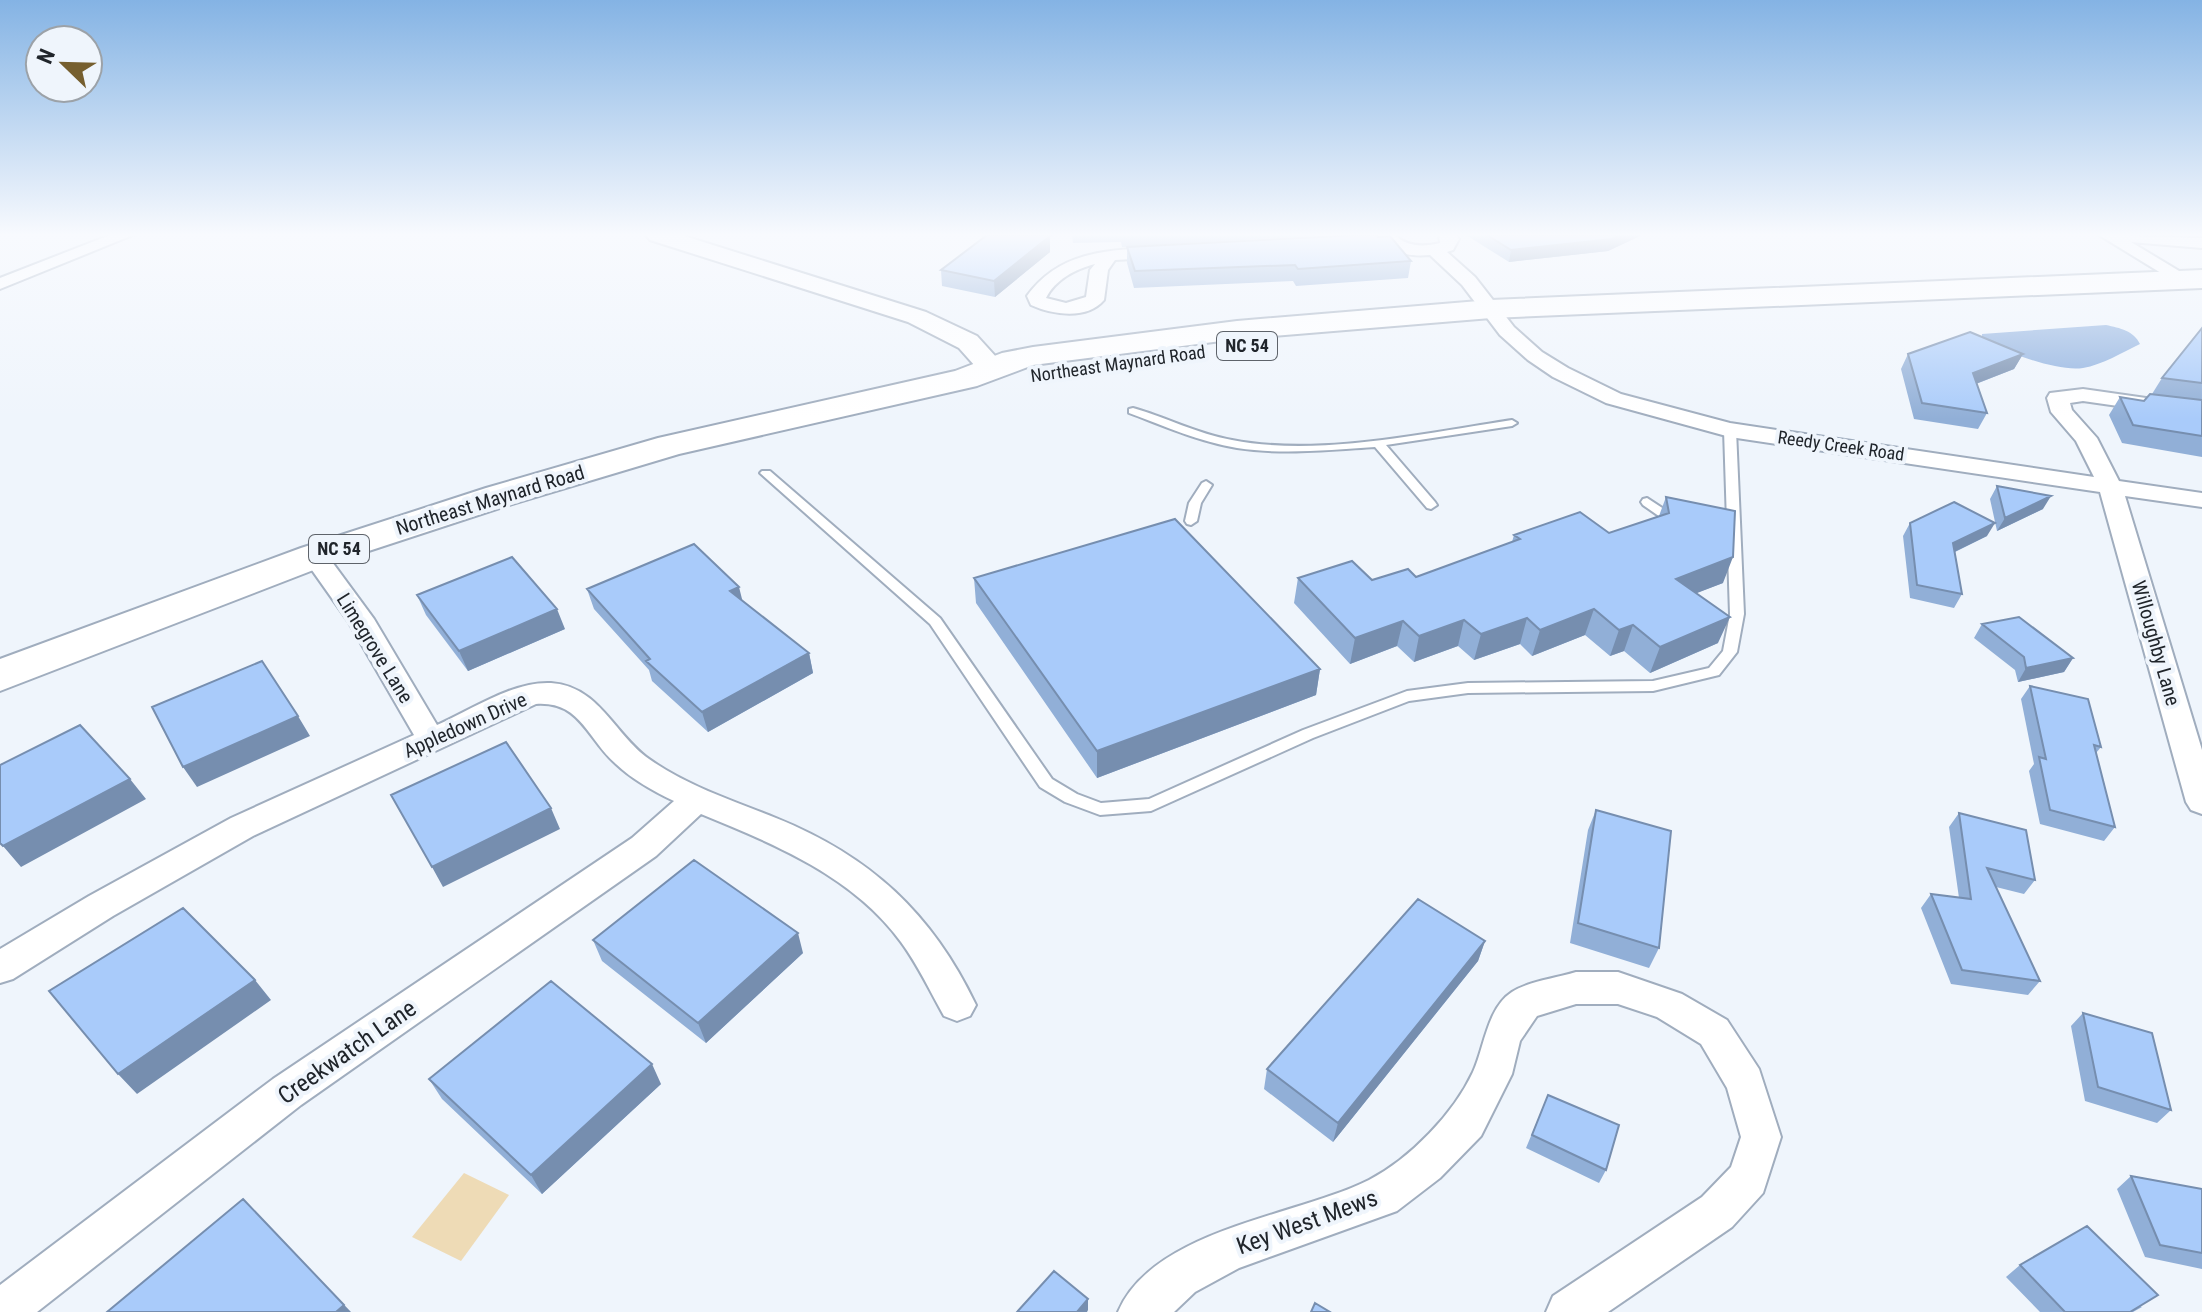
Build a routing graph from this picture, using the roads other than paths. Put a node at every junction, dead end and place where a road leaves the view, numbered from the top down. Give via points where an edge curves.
1 (851, 296) edge
2 (1480, 296) edge
3 (1994, 296) edge
4 (1497, 319) junction
5 (993, 369) junction
6 (1133, 411) dead end
7 (2202, 412) edge
8 (1512, 423) dead end
9 (1730, 430) junction
10 (1378, 443) junction
11 (766, 473) dead end
12 (1206, 485) dead end
13 (2110, 485) junction
14 (2202, 500) edge
15 (1647, 502) dead end
16 (1431, 505) dead end
17 (1191, 521) dead end
18 (1695, 523) edge
19 (315, 556) junction
20 (0, 676) edge
21 (432, 741) junction
22 (697, 799) junction
23 (2202, 802) edge
24 (0, 968) edge
25 (957, 1005) dead end
26 (1, 1312) edge
27 (1141, 1312) edge
28 (1569, 1312) edge

1 - 5 street via 917,317 968,342
2 - 4 street, Reedy Creek Road
3 - 4 main road, Northeast Maynard Road / NC 54
4 - 5 main road, Northeast Maynard Road / NC 54 via 1257,345 1028,378
4 - 9 street, Reedy Creek Road via 1558,373 1658,415
5 - 19 main road, Northeast Maynard Road / NC 54 via 670,445
6 - 10 lane via 1212,439 1254,447 1286,450
7 - 13 street, Willoughby Lane via 2083,395 2058,398
8 - 10 lane
9 - 11 lane via 1726,529 1737,614 1730,652 1714,672 1653,686 1468,688 1407,696 1151,805 1100,809 1046,783 935,621
9 - 13 street, Reedy Creek Road
10 - 16 lane
12 - 17 lane
13 - 14 street, Reedy Creek Road
13 - 23 street, Willoughby Lane
15 - 18 lane via 1670,518
19 - 20 main road, Northeast Maynard Road / NC 54
19 - 21 street, Limegrove Lane via 360,619
21 - 22 street, Appledown Drive via 531,694 561,692 581,702 613,746 638,767
21 - 24 street, Appledown Drive via 230,834
22 - 25 street, Appledown Drive via 785,836 847,872 895,910
22 - 26 street, Creekwatch Lane via 644,847 287,1092
27 - 28 street, Key West Mews via 1179,1276 1229,1250 1382,1196 1425,1164 1467,1123 1493,1074 1502,1036 1524,1004 1576,988 1618,988 1669,1005 1714,1032 1745,1082 1761,1137 1748,1179 1717,1212

